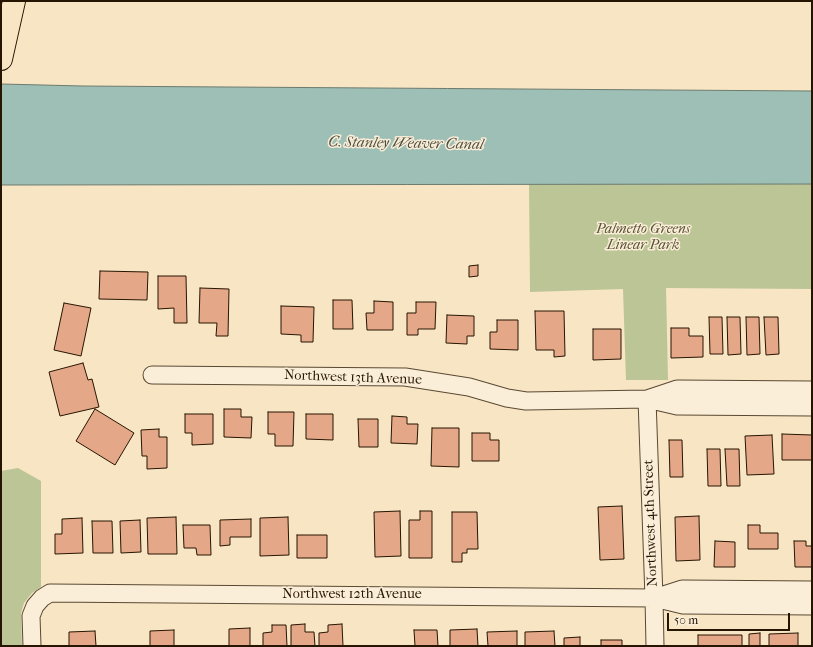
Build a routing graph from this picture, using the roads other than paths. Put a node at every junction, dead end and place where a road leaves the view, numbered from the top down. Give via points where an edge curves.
1 (14, 1) edge
2 (1, 59) edge
3 (152, 375) dead end
4 (812, 390) edge
5 (785, 398) junction
6 (647, 399) junction
7 (812, 407) edge
8 (812, 590) edge
9 (771, 597) junction
10 (654, 598) junction
11 (812, 606) edge
12 (32, 646) edge
13 (655, 646) edge

1 - 2 highway
3 - 6 street, Northwest 13th Avenue via 405,377 469,387 526,401
4 - 5 street, Northwest 13th Avenue
5 - 6 street, Northwest 13th Avenue via 677,406
5 - 7 street, Northwest 13th Avenue
6 - 10 street, Northwest 4th Street
8 - 9 street, Northwest 12th Avenue
9 - 10 street, Northwest 12th Avenue via 682,589
9 - 11 street, Northwest 12th Avenue
10 - 12 street, Northwest 12th Avenue via 50,593 35,606 32,616
10 - 13 street, Northwest 4th Street

